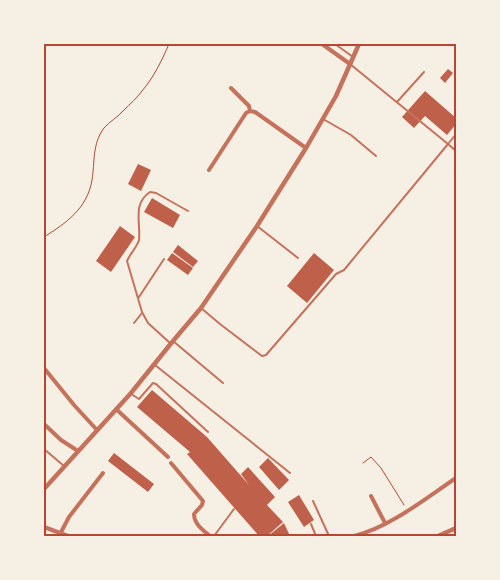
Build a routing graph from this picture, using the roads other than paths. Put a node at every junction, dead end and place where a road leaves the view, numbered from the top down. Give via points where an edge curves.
1 (322, 44) edge
2 (335, 44) edge
3 (359, 44) edge
4 (353, 57) junction
5 (350, 64) junction
6 (424, 72) dead end
7 (231, 88) dead end
8 (397, 102) junction
9 (250, 111) junction
10 (323, 119) junction
11 (456, 134) edge
12 (448, 144) junction
13 (306, 148) junction
14 (456, 151) edge
15 (376, 156) dead end
16 (209, 170) dead end
17 (188, 211) dead end
18 (257, 226) junction
19 (298, 258) dead end
20 (164, 259) dead end
21 (139, 297) junction
22 (201, 308) junction
23 (142, 312) junction
24 (134, 322) dead end
25 (172, 342) junction
26 (155, 364) junction
27 (44, 368) edge
28 (223, 383) dead end
29 (131, 394) junction
30 (116, 409) junction
31 (44, 424) edge
32 (97, 430) junction
33 (208, 432) dead end
34 (44, 449) edge
35 (78, 451) junction
36 (168, 457) dead end
37 (171, 463) dead end
38 (64, 466) junction
39 (290, 472) dead end
40 (103, 473) dead end
41 (456, 478) edge
42 (44, 489) edge
43 (371, 496) dead end
44 (312, 501) dead end
45 (234, 509) dead end
46 (385, 523) junction
47 (311, 524) dead end
48 (44, 527) edge
49 (456, 528) edge
50 (60, 535) edge
51 (68, 536) edge
52 (212, 536) edge
53 (316, 536) edge
54 (329, 536) edge
55 (354, 536) edge
56 (438, 536) edge

1 - 5 street
2 - 4 lane
3 - 4 street
4 - 5 street
5 - 8 lane
5 - 10 street
6 - 8 lane
7 - 9 street
8 - 12 lane
9 - 13 street
9 - 16 street
10 - 13 street
10 - 15 lane via 351,135
11 - 12 lane
12 - 14 lane
12 - 22 lane via 344,270 336,274 266,355 262,356
13 - 18 street
17 - 21 lane via 156,193 146,194 140,203 138,242 127,261
18 - 19 lane
18 - 22 street
20 - 21 lane
21 - 23 lane
22 - 25 street
23 - 24 lane
23 - 25 lane via 148,323
25 - 26 street
25 - 28 lane
26 - 29 street
26 - 39 lane
27 - 32 street
29 - 30 street
29 - 33 lane via 139,399 153,383 156,384
30 - 32 street
30 - 36 street
31 - 35 street
32 - 35 street
34 - 38 lane
35 - 38 street
37 - 52 street via 203,501 194,519
38 - 42 street
40 - 50 street
41 - 46 street
43 - 46 street
44 - 54 lane
45 - 52 lane
46 - 55 street
47 - 53 lane
48 - 50 street
49 - 56 street
50 - 51 street

